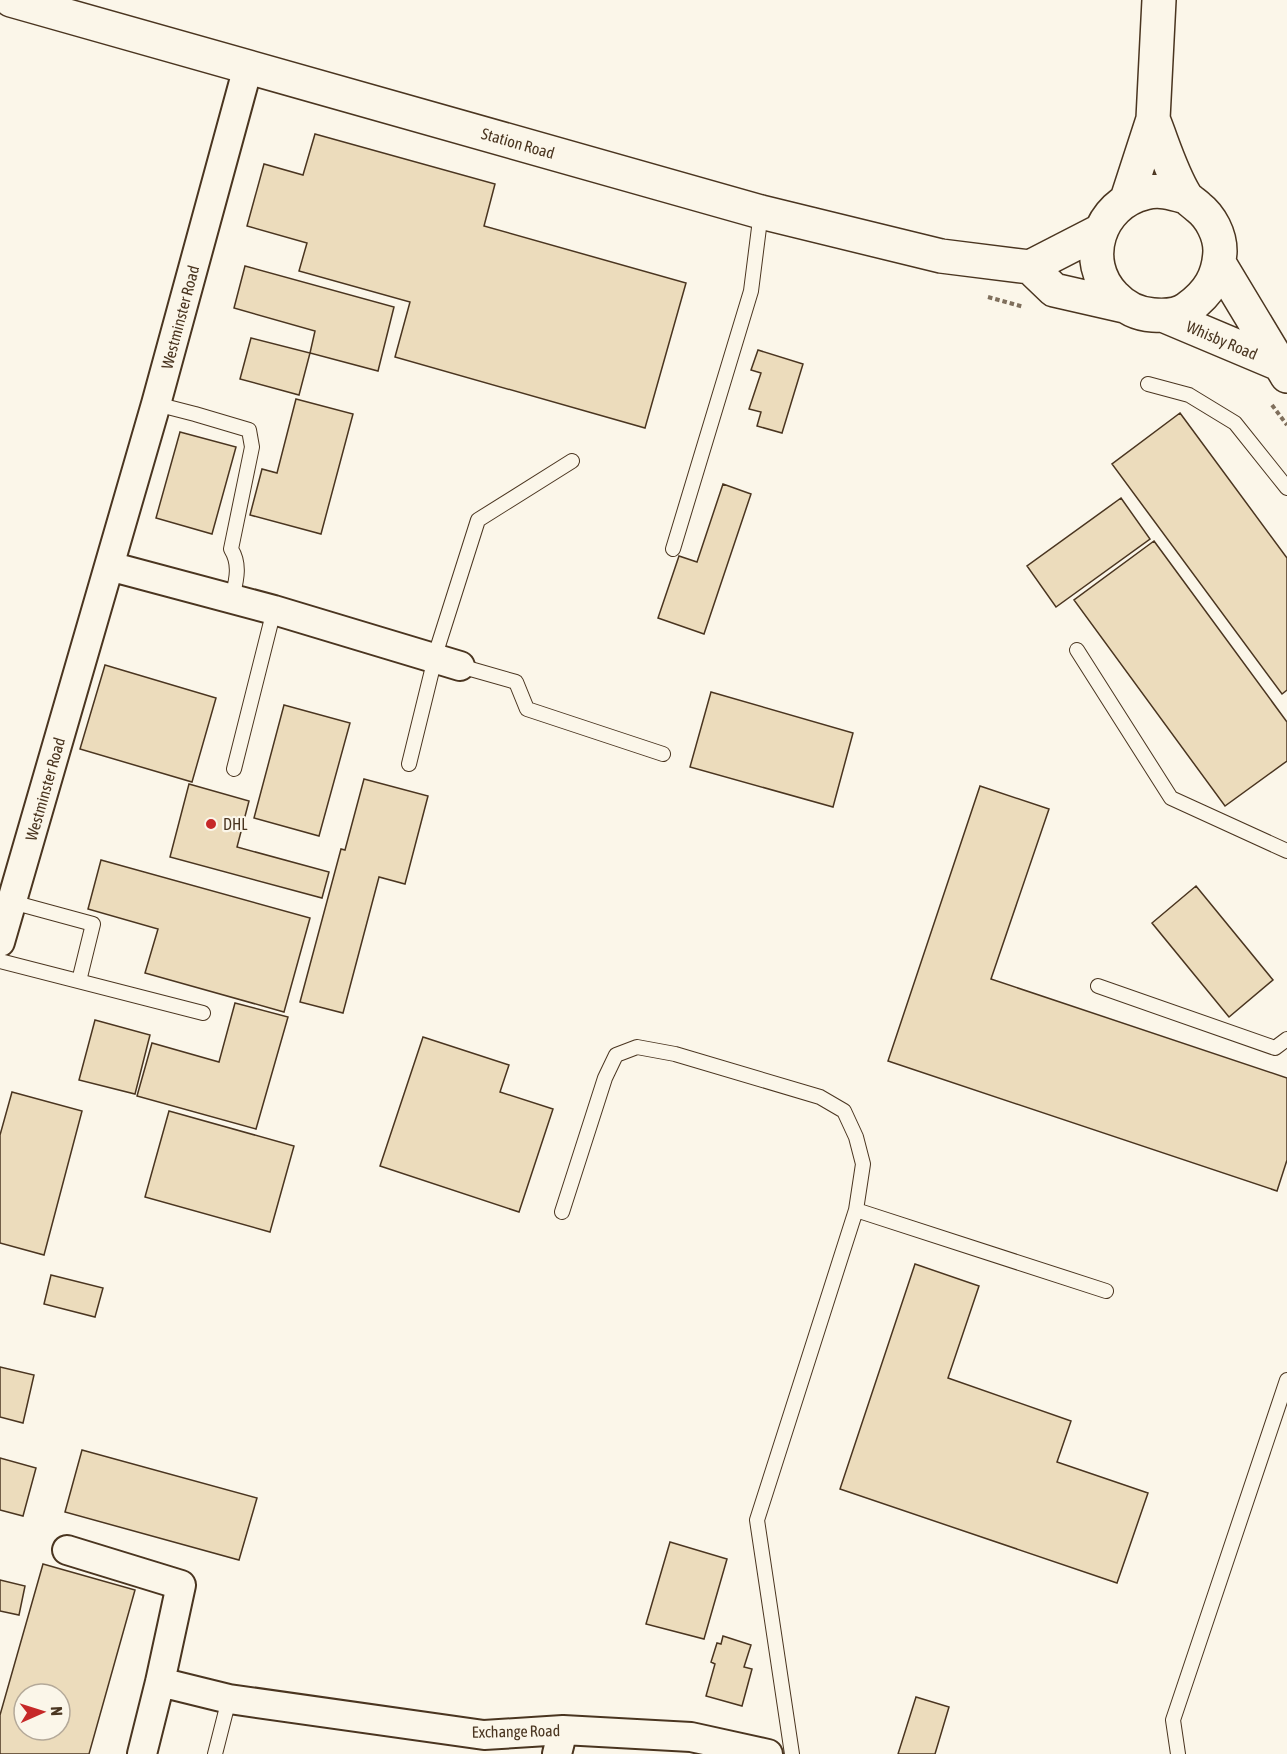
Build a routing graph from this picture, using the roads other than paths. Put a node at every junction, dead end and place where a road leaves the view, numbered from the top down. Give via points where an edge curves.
1 (11, 0) edge
2 (1159, 0) edge
3 (248, 67) junction
4 (1153, 119) junction
5 (1186, 198) junction
6 (1127, 199) junction
7 (760, 212) junction
8 (1100, 231) junction
9 (1220, 263) junction
10 (1030, 267) junction
11 (1124, 306) junction
12 (1164, 316) junction
13 (1283, 370) edge
14 (1148, 384) dead end
15 (156, 404) junction
16 (572, 461) dead end
17 (1287, 488) edge
18 (673, 549) dead end
19 (109, 566) junction
20 (232, 599) junction
21 (274, 610) junction
22 (1077, 650) dead end
23 (448, 662) junction
24 (663, 754) dead end
25 (409, 764) dead end
26 (234, 770) dead end
27 (1287, 851) edge
28 (12, 902) junction
29 (0, 942) edge
30 (0, 961) edge
31 (79, 981) junction
32 (1098, 986) dead end
33 (203, 1013) dead end
34 (1287, 1039) edge
35 (856, 1210) junction
36 (562, 1212) dead end
37 (1106, 1291) dead end
38 (1287, 1380) edge
39 (67, 1550) dead end
40 (160, 1682) junction
41 (229, 1699) junction
42 (560, 1742) edge
43 (142, 1754) edge
44 (214, 1754) edge
45 (768, 1754) edge
46 (792, 1754) edge
47 (1178, 1754) edge

1 - 3 street, Station Road
2 - 4 street, Whisby Road
3 - 7 street, Station Road
3 - 15 street, Westminster Road
4 - 5 street, Whisby Road
4 - 6 street, Whisby Road
5 - 6 street via 1167,192 1147,192
5 - 9 street, Whisby Road via 1202,209 1213,225 1220,243
6 - 8 street, Whisby Road via 1111,212
7 - 10 street, Station Road via 941,256
7 - 18 lane via 750,291
8 - 10 street
8 - 11 street, Whisby Road via 1095,251 1098,273
9 - 12 street, Whisby Road via 1214,282 1202,298 1185,310
9 - 13 street, Whisby Road
10 - 11 street via 1054,290
11 - 12 street, Whisby Road via 1143,315
12 - 13 street, Whisby Road
14 - 17 lane via 1189,395 1235,423
15 - 19 street, Westminster Road
15 - 20 lane via 249,430 252,447 231,549 237,560
16 - 23 lane via 478,520
19 - 20 street
19 - 28 street, Westminster Road
20 - 21 street
21 - 23 street
21 - 26 lane
22 - 27 lane via 1171,798
23 - 24 lane via 516,682 527,709
23 - 25 lane
28 - 29 street, Westminster Road
28 - 31 lane via 93,924
30 - 31 lane
31 - 33 lane
32 - 34 lane via 1275,1048
35 - 36 lane via 863,1164 844,1112 820,1097 675,1054 637,1047 616,1055 605,1078
35 - 37 lane
35 - 46 lane via 757,1520
38 - 47 lane via 1173,1720
39 - 40 street via 181,1585
40 - 41 street, Exchange Road
40 - 43 street
41 - 42 street, Exchange Road
41 - 44 lane
42 - 45 street, Exchange Road via 691,1737

